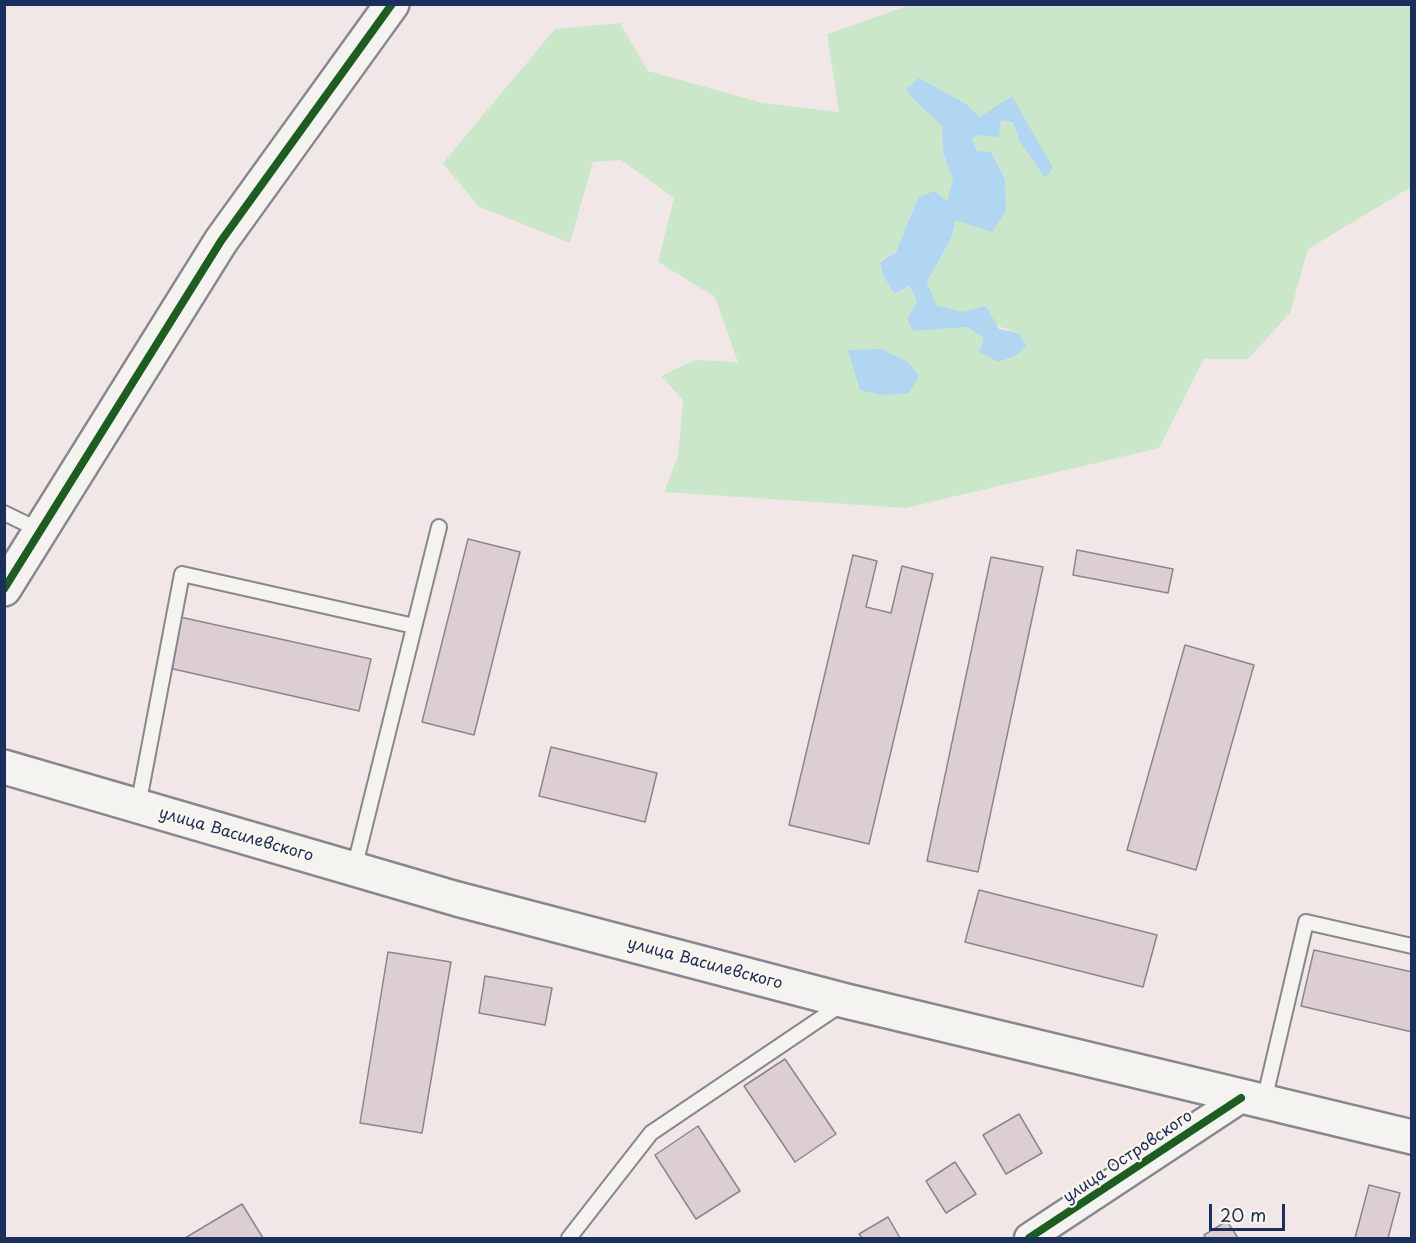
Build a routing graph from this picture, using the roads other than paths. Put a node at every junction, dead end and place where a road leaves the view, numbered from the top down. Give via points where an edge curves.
1 (392, 4) edge
2 (4, 513) edge
3 (439, 527) dead end
4 (39, 530) junction
5 (4, 589) edge
6 (414, 626) junction
7 (4, 767) edge
8 (138, 806) junction
9 (354, 869) junction
10 (1412, 946) edge
11 (846, 1001) junction
12 (1252, 1100) junction
13 (1412, 1137) edge
14 (569, 1239) edge
15 (1029, 1239) edge

1 - 4 main road via 221,241
2 - 4 lane
3 - 6 lane
4 - 5 main road
6 - 8 lane via 182,574
6 - 9 lane
7 - 8 main road, улица Василевского
8 - 9 main road, улица Василевского
9 - 11 main road, улица Василевского
10 - 12 lane via 1306,921
11 - 12 main road, улица Василевского
11 - 14 lane via 651,1133
12 - 13 main road, улица Василевского
12 - 15 street, улица Островского

